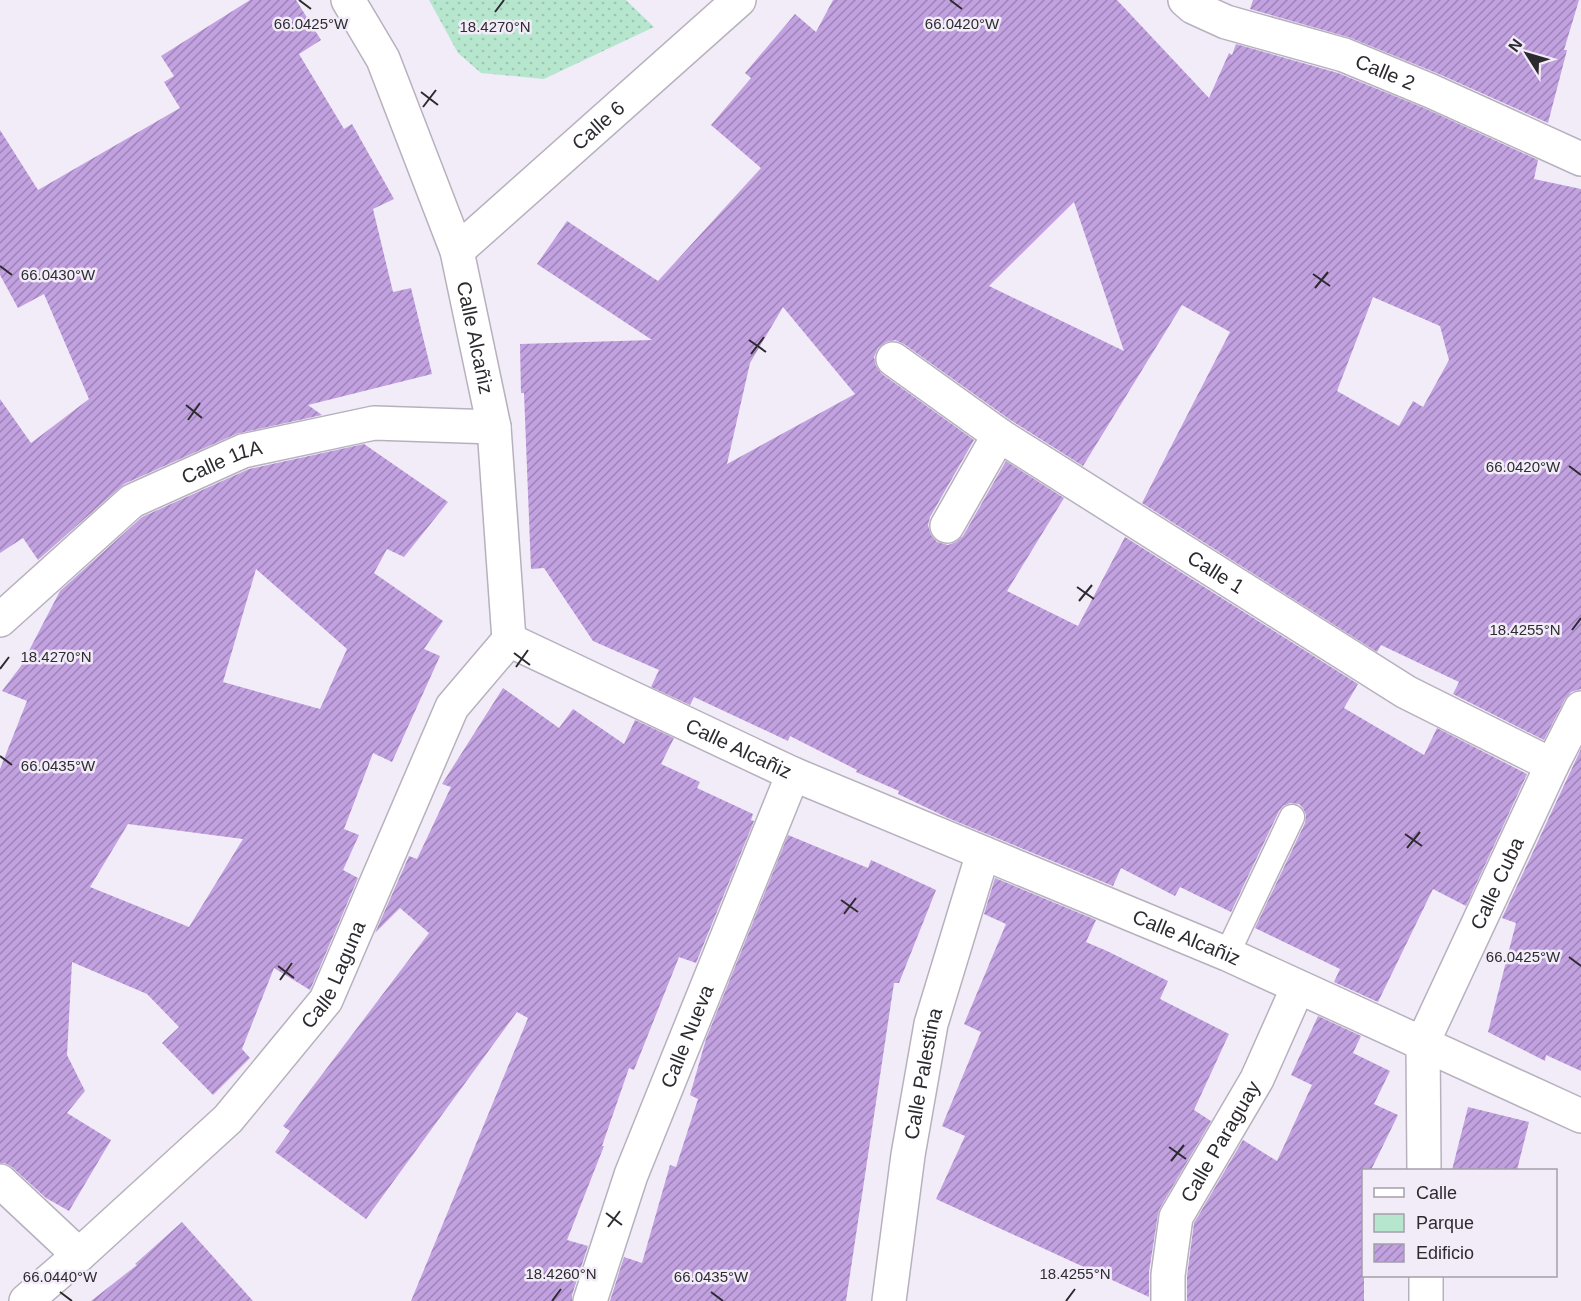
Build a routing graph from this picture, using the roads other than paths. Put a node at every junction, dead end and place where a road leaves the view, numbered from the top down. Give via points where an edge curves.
1 (348, 0) edge
2 (739, 0) edge
3 (1185, 0) edge
4 (1581, 159) edge
5 (457, 251) junction
6 (893, 359) dead end
7 (494, 428) junction
8 (999, 435) junction
9 (947, 526) dead end
10 (0, 620) edge
11 (509, 640) junction
12 (1581, 708) edge
13 (1552, 765) junction
14 (793, 774) junction
15 (1292, 817) dead end
16 (983, 853) junction
17 (1227, 954) junction
18 (1298, 987) junction
19 (1423, 1042) junction
20 (1581, 1116) edge
21 (1424, 1169) edge
22 (0, 1180) edge
23 (79, 1255) junction
24 (1426, 1277) edge
25 (26, 1301) edge
26 (590, 1301) edge
27 (889, 1301) edge
28 (1168, 1301) edge
29 (1426, 1301) edge

1 - 5 street, Calle Alcañiz via 382,59
2 - 5 street, Calle 6
3 - 4 street, Calle 2 via 1226,22 1344,55
5 - 7 street, Calle Alcañiz
6 - 8 street, Calle 1
7 - 10 street, Calle 11A via 374,423 243,451 132,501
7 - 11 street, Calle Alcañiz
8 - 9 street
8 - 13 street, Calle 1 via 1406,692
11 - 14 street, Calle Alcañiz
11 - 23 street, Calle Laguna via 452,707 326,1000 228,1119
12 - 13 street, Calle Cuba
13 - 19 street, Calle Cuba
14 - 16 street, Calle Alcañiz
14 - 26 street, Calle Nueva via 631,1175
15 - 17 lane
16 - 17 street, Calle Alcañiz
16 - 27 street, Calle Palestina via 931,1024 908,1155
17 - 18 street, Calle Alcañiz
18 - 19 street, Calle Alcañiz
18 - 28 street, Calle Paraguay via 1257,1079 1176,1217
19 - 20 street, Calle Alcañiz
19 - 21 street, Calle Cuba
22 - 23 street
23 - 25 street, Calle Laguna
24 - 29 street

